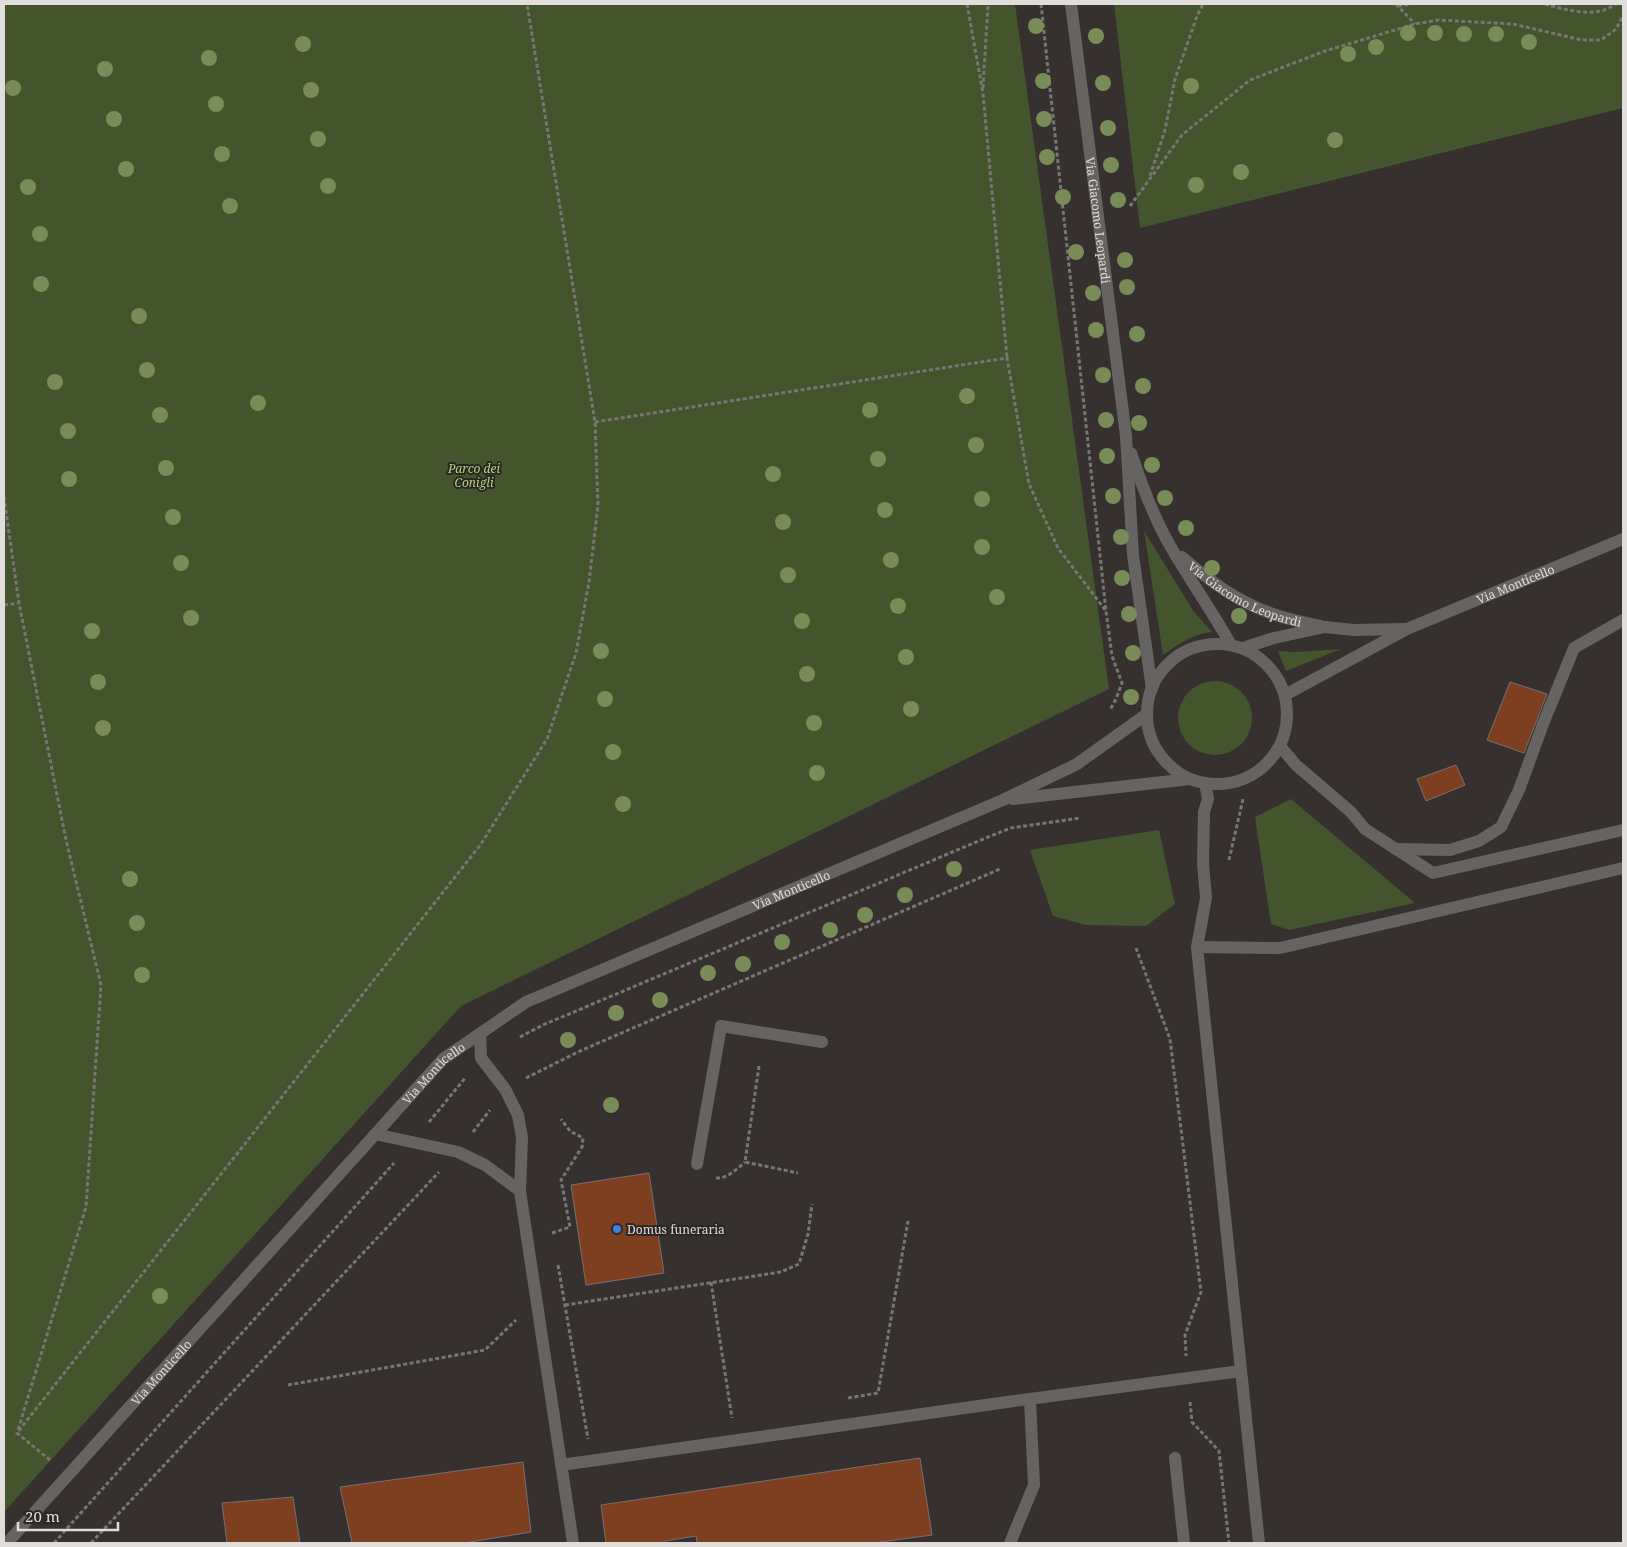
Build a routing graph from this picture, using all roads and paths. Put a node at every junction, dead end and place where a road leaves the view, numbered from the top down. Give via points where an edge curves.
1 (527, 4) edge
2 (966, 4) edge
3 (988, 4) edge
4 (1041, 4) edge
5 (1070, 4) edge
6 (1203, 4) edge
7 (1412, 4) edge
8 (1545, 4) edge
9 (1615, 4) edge
10 (1397, 5) edge
11 (1623, 16) edge
12 (1415, 24) junction
13 (983, 93) junction
14 (1148, 181) junction
15 (1130, 206) dead end
16 (1007, 358) junction
17 (595, 422) junction
18 (1126, 436) junction
19 (4, 497) edge
20 (1623, 539) edge
21 (1171, 548) junction
22 (19, 603) junction
23 (4, 605) edge
24 (1106, 611) junction
25 (1623, 620) edge
26 (1326, 627) junction
27 (1407, 629) junction
28 (1237, 646) junction
29 (1152, 689) junction
30 (1286, 695) junction
31 (1106, 714) dead end
32 (1147, 714) junction
33 (1280, 746) junction
34 (1190, 779) junction
35 (1205, 784) junction
36 (1242, 799) dead end
37 (1003, 800) junction
38 (1087, 817) dead end
39 (1623, 830) edge
40 (1396, 849) junction
41 (1203, 864) junction
42 (1623, 868) edge
43 (1197, 947) junction
44 (1136, 948) dead end
45 (480, 1034) junction
46 (822, 1042) dead end
47 (481, 1058) junction
48 (759, 1066) dead end
49 (561, 1119) dead end
50 (375, 1134) junction
51 (412, 1142) junction
52 (744, 1162) junction
53 (697, 1164) dead end
54 (798, 1173) dead end
55 (714, 1178) dead end
56 (520, 1191) junction
57 (812, 1204) dead end
58 (908, 1220) dead end
59 (550, 1225) dead end
60 (552, 1233) junction
61 (553, 1242) dead end
62 (557, 1260) dead end
63 (711, 1282) junction
64 (536, 1300) junction
65 (565, 1305) junction
66 (1241, 1371) junction
67 (1188, 1378) junction
68 (288, 1385) dead end
69 (1030, 1399) junction
70 (839, 1400) dead end
71 (742, 1417) dead end
72 (732, 1419) junction
73 (722, 1420) dead end
74 (17, 1432) junction
75 (588, 1444) dead end
76 (1175, 1458) dead end
77 (561, 1465) junction
78 (68, 1475) junction
79 (6, 1543) edge
80 (54, 1543) edge
81 (573, 1543) edge
82 (1010, 1543) edge
83 (1184, 1543) edge
84 (1229, 1543) edge
85 (1259, 1543) edge

1 - 17 path
2 - 13 path
3 - 13 path
4 - 24 path
5 - 18 street, Via Giacomo Leopardi
6 - 14 path via 1175,79 1165,130
7 - 10 path
8 - 9 path via 1590,11 1608,9
10 - 12 path
11 - 12 path via 1616,30 1600,40 1582,40 1513,24 1438,20
12 - 14 path via 1325,51 1250,80 1182,135
13 - 16 path
14 - 15 path
16 - 17 path
16 - 24 path via 1029,484 1058,548
17 - 74 path via 598,505 589,582 576,652 547,740 481,844
18 - 21 street, Via Giacomo Leopardi via 1148,504
18 - 29 street, Via Giacomo Leopardi via 1133,555
19 - 22 path
20 - 27 street, Via Monticello
21 - 26 street, Via Giacomo Leopardi via 1209,581 1235,598 1274,615
21 - 28 street, Via Giacomo Leopardi
22 - 23 path
22 - 74 path via 66,840 101,984 86,1207
24 - 31 path via 1112,656 1122,683
25 - 40 street via 1574,648 1502,827 1479,842 1450,850
26 - 27 street, Via Monticello
26 - 28 street, Via Monticello
27 - 30 street, Via Monticello
28 - 29 street via 1211,644 1193,648 1175,658
28 - 30 street via 1262,659 1276,675
29 - 32 street
30 - 33 street via 1288,721
32 - 34 street via 1150,735 1158,753 1172,768
32 - 37 street, Via Monticello via 1077,764
33 - 35 street via 1258,772 1234,784
33 - 40 street via 1296,765 1351,812 1365,830
34 - 35 street
34 - 37 street, Via Monticello
35 - 41 street via 1208,799 1204,812
36 - 41 path via 1229,860
37 - 45 street, Via Monticello via 526,1002
38 - 47 path via 1011,828 988,836 543,1025
39 - 40 street via 1433,873
41 - 43 street via 1206,898
42 - 43 street via 1280,948
43 - 66 street
44 - 67 path via 1170,1039 1200,1283 1201,1292 1185,1335
45 - 47 street
45 - 50 street, Via Monticello via 443,1059
46 - 53 street via 721,1026
47 - 51 path
47 - 56 street via 505,1089 518,1114 522,1137
48 - 52 path
49 - 60 path via 570,1131 583,1138 582,1147 561,1180 570,1227
50 - 51 street
50 - 78 street, Via Monticello
51 - 56 street via 458,1152 485,1165
51 - 80 path
52 - 54 path
52 - 55 path via 721,1179
56 - 64 street
57 - 63 path via 799,1264 781,1272
58 - 70 path via 878,1393
59 - 60 path
60 - 61 path
62 - 65 path
63 - 65 path
63 - 72 path
64 - 68 path via 485,1350
64 - 77 street
65 - 75 path
66 - 67 street
66 - 85 street
67 - 69 street
67 - 84 path via 1192,1422 1219,1451
69 - 77 street
69 - 82 street via 1034,1485
71 - 72 path
72 - 73 path
74 - 78 path
76 - 83 street
77 - 81 street
78 - 79 street, Via Monticello

